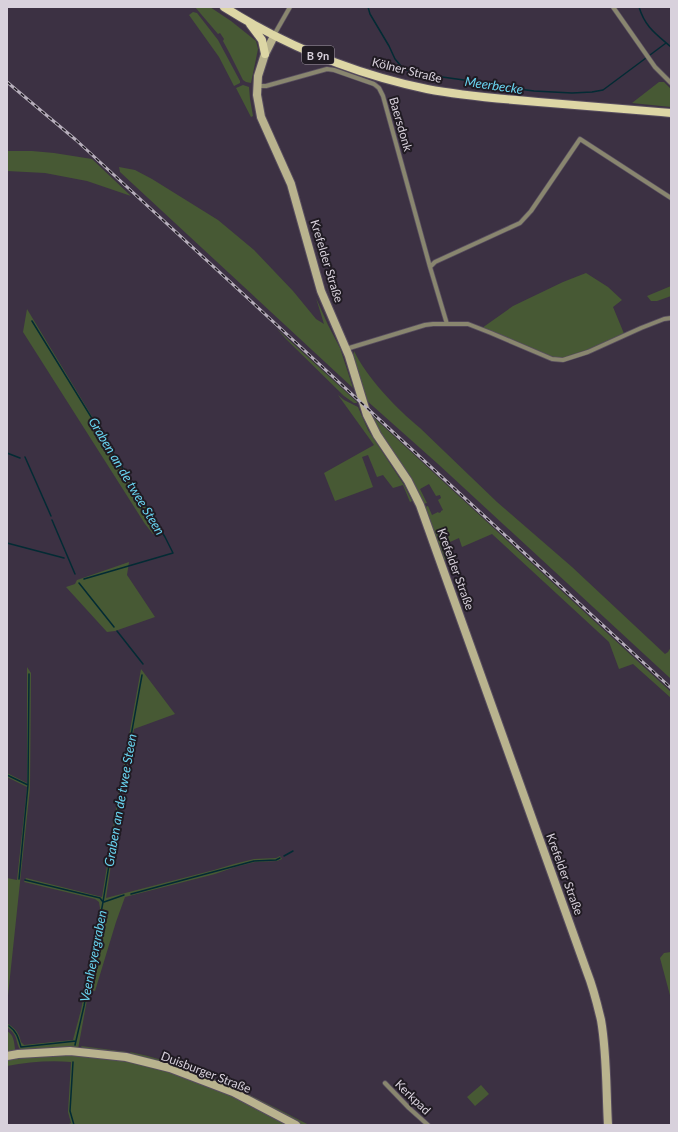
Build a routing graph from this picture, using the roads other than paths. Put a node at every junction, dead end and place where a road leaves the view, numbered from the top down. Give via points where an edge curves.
1 (224, 7) edge
2 (290, 7) edge
3 (613, 7) edge
4 (247, 21) junction
5 (274, 36) junction
6 (265, 54) junction
7 (671, 83) edge
8 (257, 86) junction
9 (671, 113) edge
10 (671, 198) edge
11 (430, 267) junction
12 (671, 318) edge
13 (447, 324) junction
14 (346, 348) junction
15 (7, 1056) edge
16 (385, 1083) dead end
17 (296, 1125) edge
18 (428, 1125) edge
19 (608, 1125) edge

1 - 4 main road, Kölner Straße
2 - 5 street
3 - 7 street via 655,67
4 - 5 main road, Kölner Straße
4 - 6 main road via 262,40
5 - 6 main road, Krefelder Straße
5 - 9 main road, Kölner Straße / B 9n via 335,62 428,89
6 - 8 main road, Krefelder Straße
8 - 11 street, Baersdonk via 266,86 327,69 374,84 379,88 384,96
8 - 14 main road, Krefelder Straße via 257,102 261,116 291,184 321,291
10 - 11 street via 580,139 520,223 435,262
11 - 13 street, Baersdonk
12 - 13 street via 563,360 552,359 468,324
13 - 14 street via 424,326
14 - 19 main road, Krefelder Straße via 370,422 408,481 420,505 596,998 604,1042
15 - 17 main road, Duisburger Straße via 70,1051 126,1058 170,1068 233,1092
16 - 18 street, Kerkpad

